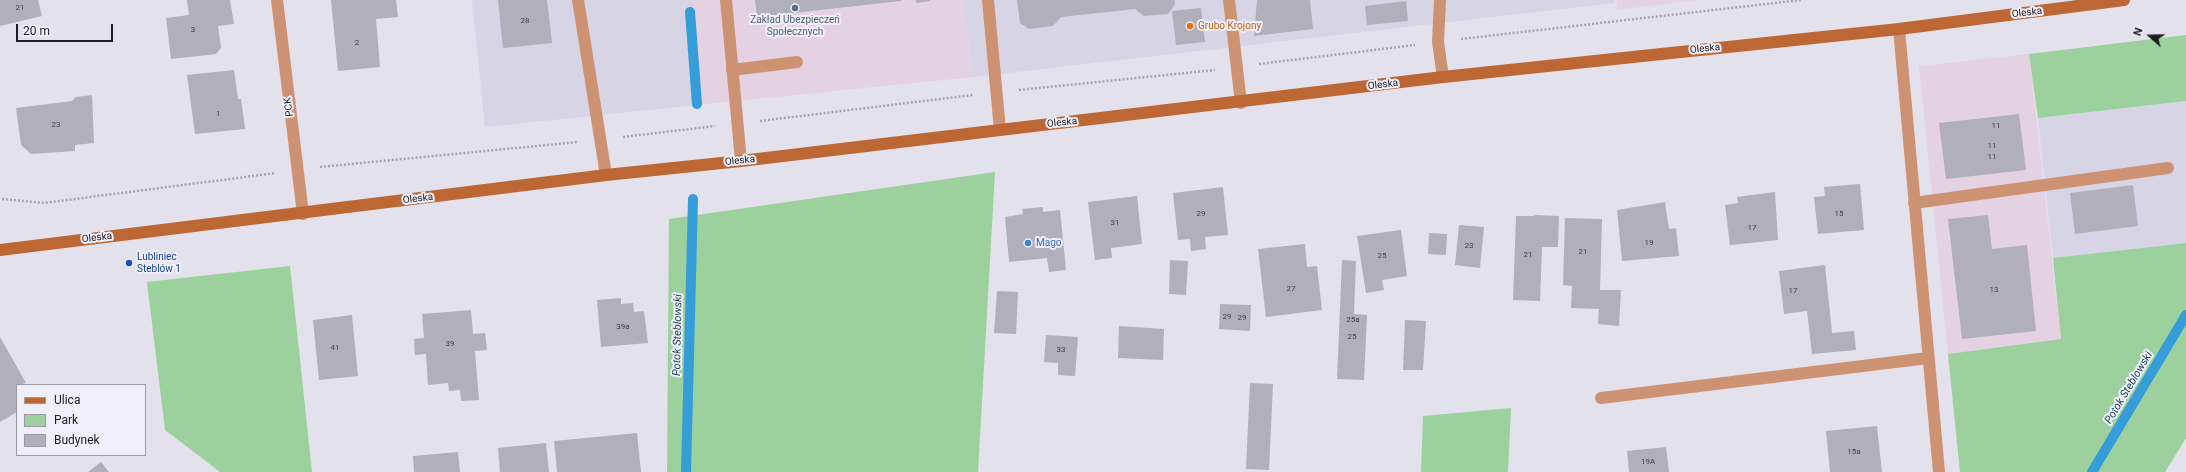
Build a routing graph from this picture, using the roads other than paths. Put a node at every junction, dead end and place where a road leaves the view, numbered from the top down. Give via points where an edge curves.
1 (277, 0) edge
2 (578, 0) edge
3 (726, 0) edge
4 (988, 0) edge
5 (1229, 0) edge
6 (1440, 0) edge
7 (2124, 0) edge
8 (1899, 29) junction
9 (797, 62) dead end
10 (732, 70) junction
11 (1443, 77) junction
12 (1241, 103) junction
13 (1000, 130) junction
14 (741, 161) junction
15 (2168, 168) dead end
16 (606, 174) junction
17 (1914, 203) junction
18 (303, 214) junction
19 (0, 250) edge
20 (1928, 358) junction
21 (1601, 398) dead end
22 (1939, 472) edge

1 - 18 street, PCK
2 - 16 street
3 - 10 street
4 - 13 street
5 - 12 street
6 - 11 street via 1438,42
7 - 8 street, Oleska
8 - 11 street, Oleska
8 - 17 street
9 - 10 street
10 - 14 street
11 - 12 street, Oleska
12 - 13 street, Oleska
13 - 14 street, Oleska
14 - 16 street, Oleska
15 - 17 street
16 - 18 street, Oleska
17 - 20 street
18 - 19 street, Oleska
20 - 21 street
20 - 22 street

